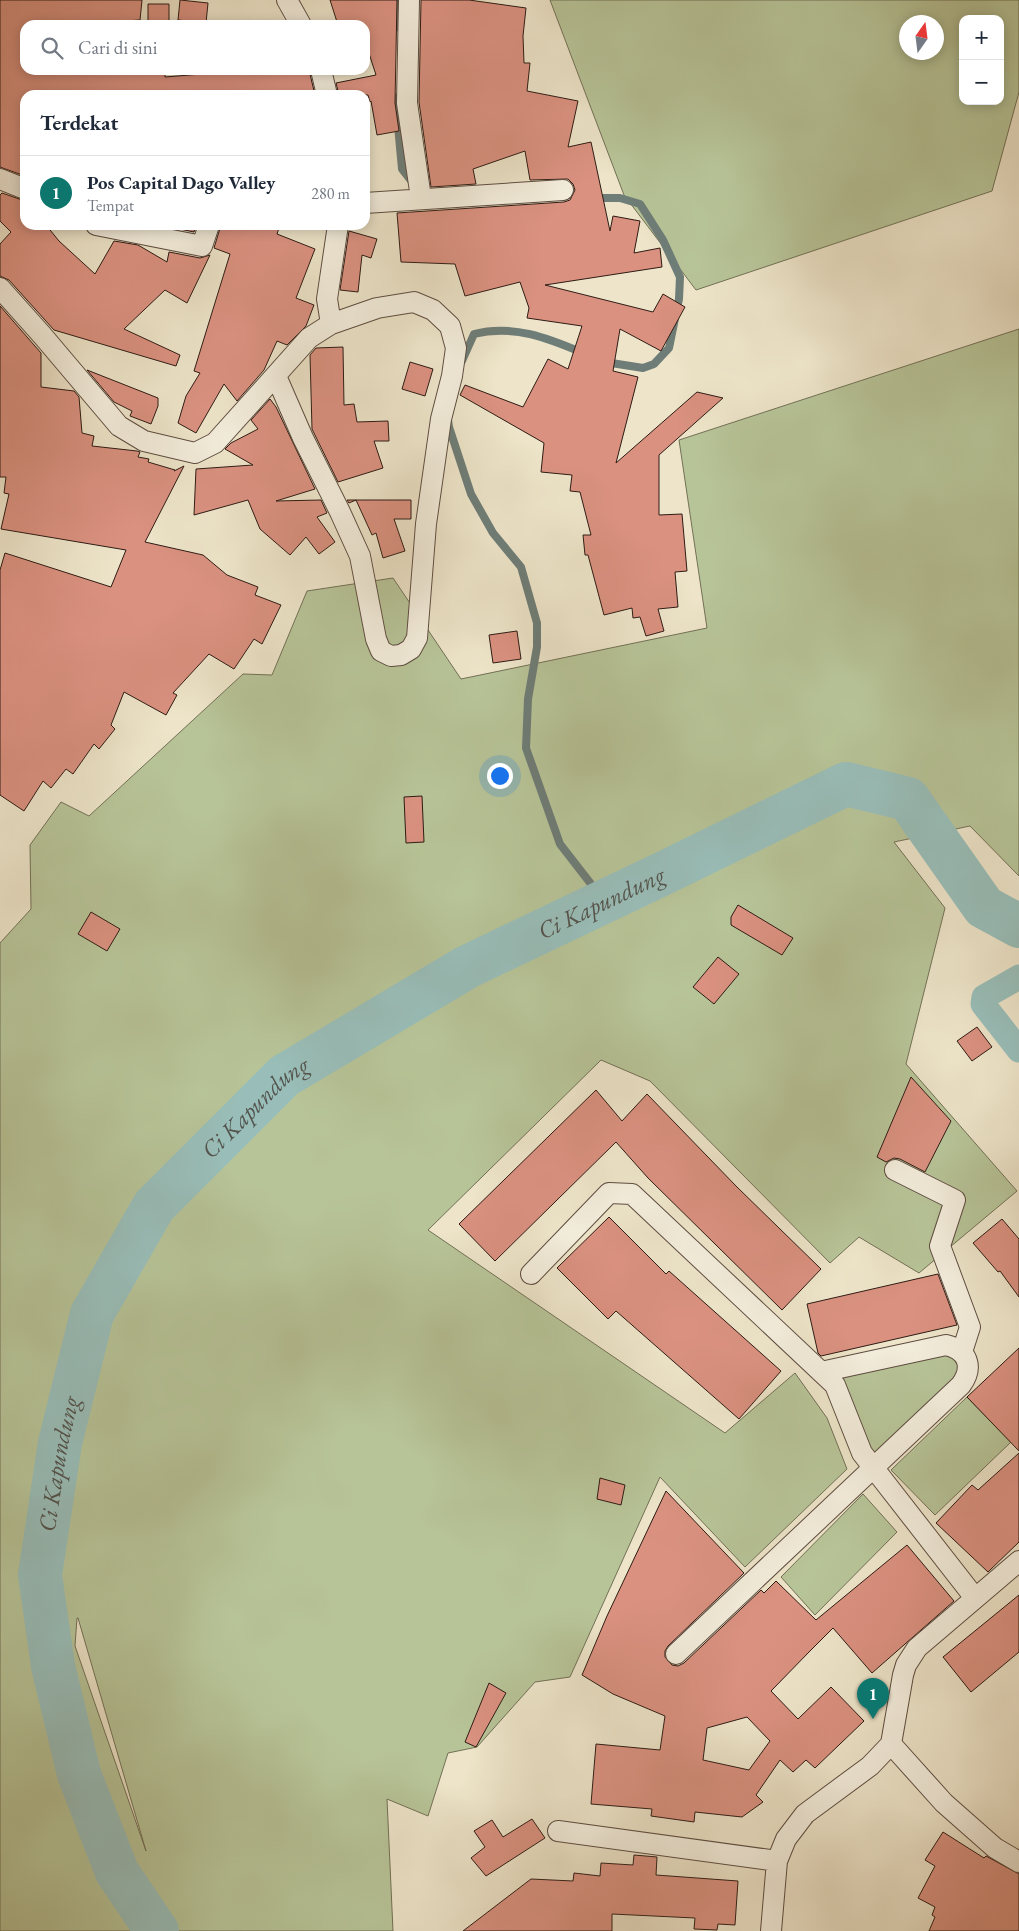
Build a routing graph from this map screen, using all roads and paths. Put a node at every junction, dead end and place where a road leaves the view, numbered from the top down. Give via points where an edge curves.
1 (287, 0) edge
2 (409, 0) edge
3 (298, 20) edge
4 (322, 75) edge
5 (326, 90) edge
6 (0, 179) edge
7 (20, 187) edge
8 (563, 190) dead end
9 (421, 198) junction
10 (370, 203) edge
11 (121, 230) edge
12 (207, 230) edge
13 (337, 230) edge
14 (0, 288) edge
15 (331, 324) junction
16 (276, 376) junction
17 (895, 1170) dead end
18 (531, 1274) dead end
19 (962, 1352) junction
20 (821, 1372) junction
21 (873, 1469) junction
22 (1019, 1561) edge
23 (975, 1598) junction
24 (676, 1654) dead end
25 (890, 1744) junction
26 (558, 1831) dead end
27 (776, 1861) junction
28 (1019, 1862) edge
29 (771, 1931) edge

1 - 3 street
2 - 9 street via 407,103
4 - 5 street
6 - 7 street
8 - 9 street
9 - 10 street
11 - 12 street via 202,246
13 - 15 street via 327,299
14 - 16 street via 119,426 144,441 195,453 215,443
15 - 16 street via 309,338
15 - 16 street via 376,308 414,302 433,310 450,326 456,348 441,419 426,524 416,638 411,649 401,655 391,656 381,651 360,556
17 - 19 street via 955,1200 940,1246 970,1327
18 - 20 street via 610,1193 632,1194
19 - 20 street via 946,1346
19 - 21 street via 968,1368 961,1385
20 - 21 street via 835,1385 862,1453
21 - 23 street
21 - 24 street
22 - 23 street
23 - 25 street via 911,1656 903,1675
25 - 27 street via 870,1766 805,1814 786,1838
25 - 28 street via 944,1803 995,1848
26 - 27 street
27 - 29 street

